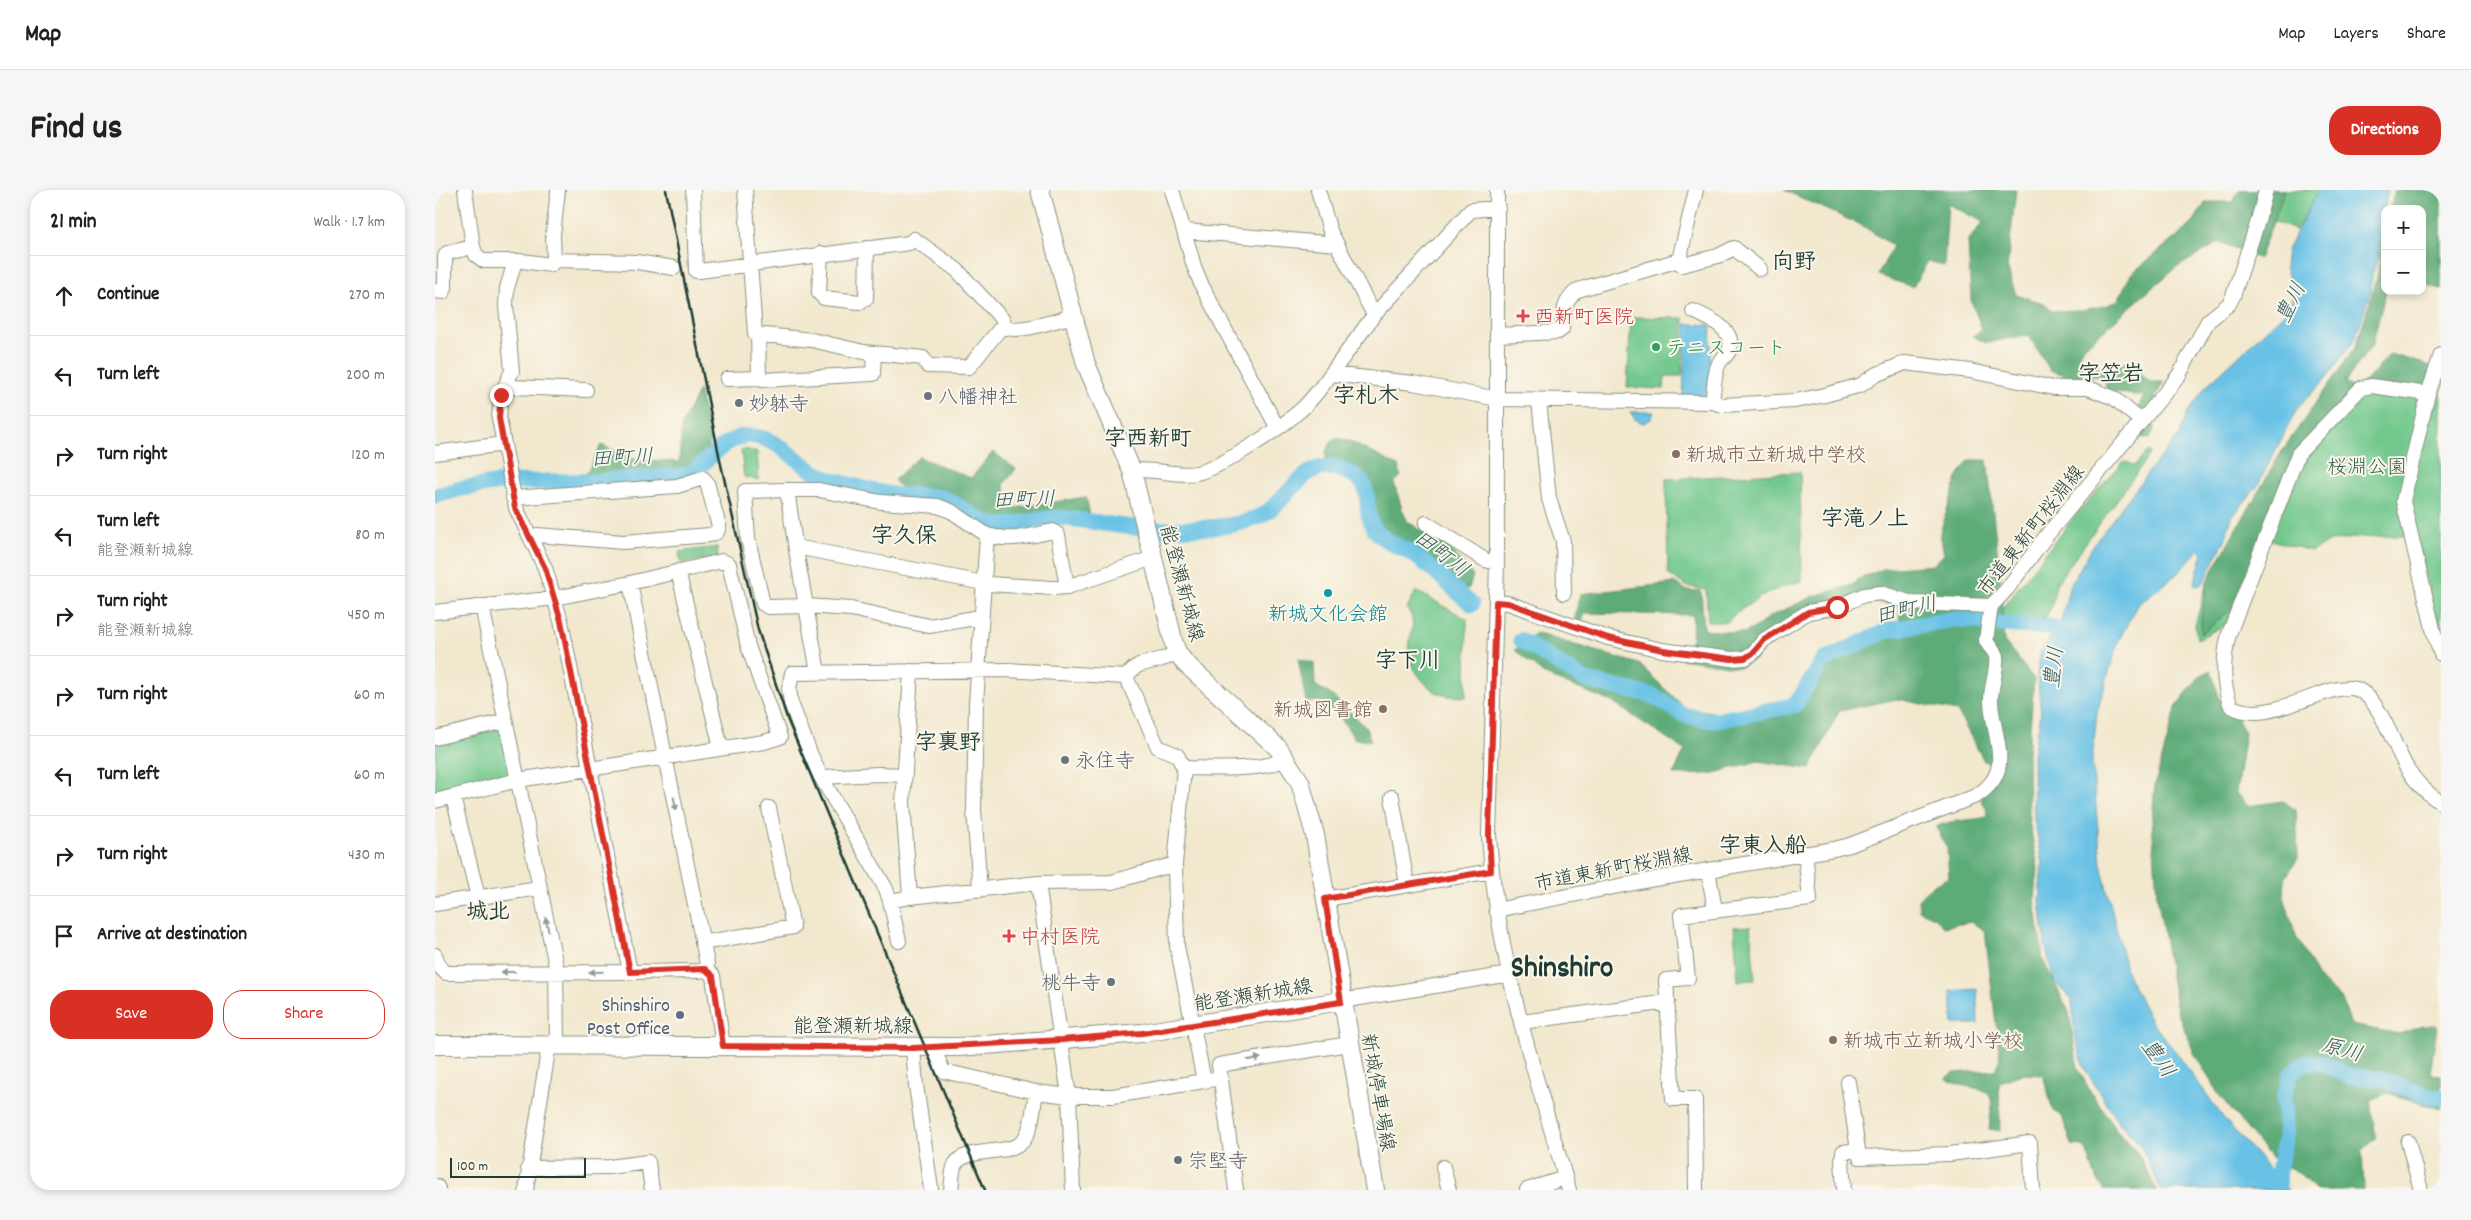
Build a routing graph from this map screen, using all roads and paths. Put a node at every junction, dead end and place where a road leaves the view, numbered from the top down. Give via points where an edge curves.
1 (465, 190) edge
2 (558, 190) edge
3 (693, 190) edge
4 (745, 190) edge
5 (1040, 190) edge
6 (1172, 190) edge
7 (1319, 190) edge
8 (1497, 190) edge
9 (1696, 190) edge
10 (2266, 190) edge
11 (1497, 208) junction
12 (1185, 231) junction
13 (1337, 244) junction
14 (473, 247) junction
15 (867, 248) junction
16 (821, 253) junction
17 (554, 260) junction
18 (1679, 260) junction
19 (515, 261) junction
20 (751, 263) junction
21 (674, 268) dead end
22 (1760, 269) dead end
23 (435, 291) edge
24 (1693, 311) dead end
25 (1374, 315) junction
26 (1073, 316) junction
27 (1005, 327) junction
28 (758, 335) junction
29 (1498, 335) junction
30 (874, 353) junction
31 (2441, 355) edge
32 (1331, 374) junction
33 (759, 378) junction
34 (727, 379) dead end
35 (507, 385) junction
36 (586, 390) dead end
37 (2429, 394) junction
38 (1498, 400) junction
39 (1539, 400) junction
40 (1713, 402) junction
41 (2141, 421) junction
42 (1277, 427) junction
43 (504, 444) junction
44 (435, 453) edge
45 (1132, 472) junction
46 (787, 490) junction
47 (513, 494) junction
48 (1426, 524) dead end
49 (987, 535) junction
50 (531, 538) junction
51 (796, 550) junction
52 (1153, 558) junction
53 (1497, 563) junction
54 (678, 571) junction
55 (630, 583) junction
56 (983, 583) junction
57 (1067, 586) junction
58 (1564, 593) dead end
59 (555, 598) junction
60 (1496, 602) junction
61 (482, 606) junction
62 (806, 606) junction
63 (435, 612) edge
64 (980, 617) junction
65 (1989, 617) junction
66 (1177, 652) junction
67 (2441, 654) edge
68 (978, 671) junction
69 (818, 672) junction
70 (911, 672) junction
71 (1126, 677) junction
72 (505, 721) junction
73 (436, 735) edge
74 (721, 748) junction
75 (666, 756) junction
76 (1286, 758) junction
77 (591, 768) junction
78 (1184, 768) junction
79 (905, 776) junction
80 (821, 777) junction
81 (518, 780) junction
82 (453, 797) junction
83 (1392, 797) dead end
84 (435, 801) edge
85 (2441, 803) edge
86 (769, 808) dead end
87 (1805, 853) junction
88 (1175, 864) junction
89 (1708, 870) junction
90 (1491, 871) junction
91 (1038, 883) junction
92 (1407, 884) junction
93 (539, 888) junction
94 (980, 890) junction
95 (478, 897) junction
96 (911, 897) junction
97 (1325, 899) junction
98 (890, 901) junction
99 (435, 904) edge
100 (1496, 910) junction
101 (1715, 910) junction
102 (899, 941) dead end
103 (702, 943) junction
104 (435, 955) edge
105 (705, 969) junction
106 (557, 972) junction
107 (630, 972) junction
108 (1510, 974) junction
109 (1341, 1002) junction
110 (1668, 1002) junction
111 (1522, 1022) junction
112 (1192, 1026) junction
113 (1062, 1040) junction
114 (1349, 1044) junction
115 (435, 1045) edge
116 (553, 1045) junction
117 (723, 1046) junction
118 (933, 1047) junction
119 (913, 1048) junction
120 (1220, 1078) junction
121 (1204, 1081) junction
122 (1848, 1082) dead end
123 (1036, 1092) junction
124 (1069, 1096) junction
125 (2408, 1142) dead end
126 (1858, 1150) junction
127 (1443, 1167) dead end
128 (529, 1168) junction
129 (1567, 1184) edge
130 (526, 1190) edge
131 (652, 1190) edge
132 (932, 1190) edge
133 (951, 1190) edge
134 (1073, 1190) edge
135 (1236, 1190) edge
136 (1375, 1190) edge
137 (1449, 1190) edge
138 (1527, 1190) edge
139 (1696, 1190) edge
140 (1844, 1190) edge
141 (2033, 1190) edge
142 (2421, 1190) edge

1 - 14 street
2 - 17 street
3 - 20 street via 696,271
4 - 20 street
5 - 26 main road, 能登瀬新城線
6 - 12 street
7 - 13 street via 1330,231
8 - 11 street
9 - 18 street
10 - 41 street, 市道東新町桜淵線 via 2229,304 2208,321 2179,375
11 - 25 street via 1471,210
11 - 29 street
12 - 13 street
12 - 42 street via 1203,286
13 - 25 street
14 - 19 street via 476,255 484,261
14 - 23 street via 447,253 445,288 443,292
15 - 16 street
15 - 16 street via 865,298 860,302 824,298 819,293
15 - 27 street via 914,239 957,270 1003,320
16 - 20 street
17 - 19 street via 547,266
17 - 21 street via 637,262
18 - 22 street via 1682,265 1718,256 1734,248
18 - 29 street via 1578,290 1565,303 1562,329 1558,332
19 - 35 street via 507,288 512,370
20 - 28 street via 755,334
24 - 40 street via 1716,322 1730,340 1729,351 1719,364
25 - 32 street
26 - 27 street via 1011,330
26 - 45 main road, 能登瀬新城線 via 1086,364
27 - 30 street via 969,367 928,366 923,358
28 - 30 street via 812,340
28 - 33 street
29 - 38 street
30 - 33 street via 873,374
31 - 37 street
32 - 38 street via 1413,383
32 - 42 street via 1304,407
33 - 34 street
35 - 36 street
35 - 43 street via 499,403
37 - 67 street via 2403,501
37 - 85 street via 2372,386 2361,388 2298,454 2229,634 2223,679 2231,706 2239,711 2255,712 2294,704 2337,689 2361,691 2373,702 2407,768 2430,796
38 - 39 street
38 - 53 street
39 - 40 street
39 - 58 street via 1549,499 1563,541
40 - 41 street via 1723,405 1768,403 1825,395 1861,385 1875,375 1905,363 2054,388 2088,388 2114,398
41 - 65 street, 市道東新町桜淵線 via 2047,534
42 - 45 street via 1240,452 1196,473 1144,469
43 - 44 street
43 - 47 street
45 - 52 main road, 能登瀬新城線
46 - 49 street via 819,490 881,502 938,506
46 - 51 street
46 - 62 street via 745,491 749,539 763,604 768,607
47 - 50 street via 515,508
47 - 50 street via 677,486 703,478 719,526 717,532 710,535 640,541 537,535
48 - 53 street via 1485,560
49 - 56 street
49 - 57 street via 1005,540 1053,531 1058,534
50 - 59 street
51 - 56 street via 801,548
51 - 62 street
52 - 57 street
52 - 66 main road, 能登瀬新城線
53 - 60 street
54 - 55 street
54 - 74 street
54 - 74 street via 722,561 729,564 748,646 779,737 772,741
55 - 59 street
55 - 75 street
56 - 57 street via 1052,588
56 - 64 street
59 - 61 street
59 - 77 street
60 - 65 street via 1508,603 1608,638 1663,650 1732,659 1745,658 1764,640 1808,612 1837,607 1864,595 1881,593 1912,603
60 - 90 street via 1489,835
61 - 63 street
61 - 72 street
62 - 64 street via 851,609 929,626
62 - 69 street
64 - 68 street
65 - 87 street, 市道東新町桜淵線 via 1987,644 1995,654 1991,704 2000,766 1988,789 1850,845
66 - 71 street via 1143,662 1133,667
66 - 76 main road, 能登瀬新城線 via 1185,663 1268,736
68 - 70 street
68 - 71 street
68 - 94 street via 974,810
69 - 70 street
69 - 80 street via 792,673 789,689 791,703
70 - 79 street
71 - 78 street via 1158,747 1177,755
72 - 73 street
72 - 81 street
74 - 75 street
75 - 77 street
75 -> 103 street
76 - 78 street via 1279,763 1241,768
76 - 97 main road, 能登瀬新城線 via 1300,782 1310,811
77 - 81 street
77 - 107 street
78 - 88 street
79 - 80 street
79 - 96 street via 903,804
80 - 98 street
81 - 82 street
81 - 93 street
82 - 84 street
82 - 95 street
83 - 92 street
86 - 103 street via 793,927
87 - 89 street, 市道東新町桜淵線
87 - 101 street via 1810,899
88 - 91 street via 1111,882
88 - 112 street via 1177,946
89 - 100 street, 市道東新町桜淵線
89 - 101 street
90 - 92 street
90 - 100 street
91 - 94 street
91 - 113 street
92 - 97 street
93 - 95 street
106 -> 93 street
94 - 96 street
95 - 99 street
96 - 98 street
97 - 109 main road, 能登瀬新城線
98 - 102 street
100 - 108 street
101 - 110 street via 1681,915 1688,978 1666,980
103 - 105 street via 707,964
106 -> 104 street via 446,973
105 - 107 street
105 - 117 street via 713,976
107 -> 106 street
106 - 116 street
108 - 109 street
108 - 111 street
109 - 112 main road, 能登瀬新城線
109 - 114 main road, 新城停車場線
110 - 111 street
110 - 139 street via 1673,1100 1695,1099
111 - 129 street
112 - 113 main road, 能登瀬新城線
112 - 121 street
113 - 118 main road, 能登瀬新城線
113 - 124 street
120 -> 114 street via 1219,1065
114 - 136 main road, 新城停車場線
115 - 116 main road, 能登瀬新城線
116 - 117 main road, 能登瀬新城線
116 - 128 street
117 - 119 main road, 能登瀬新城線
118 - 119 main road, 能登瀬新城線
118 - 123 street via 943,1071
119 - 132 street
120 - 121 street
120 - 135 street
121 - 124 street via 1113,1096
122 - 126 street
123 - 124 street
123 - 133 street via 1028,1132 1022,1143 957,1160
124 - 134 street
125 - 142 street
126 - 140 street via 1843,1152
126 - 141 street via 1860,1157 1950,1154 2030,1143
127 - 137 street
128 - 130 street
128 - 131 street via 609,1167 648,1162
129 - 138 street

